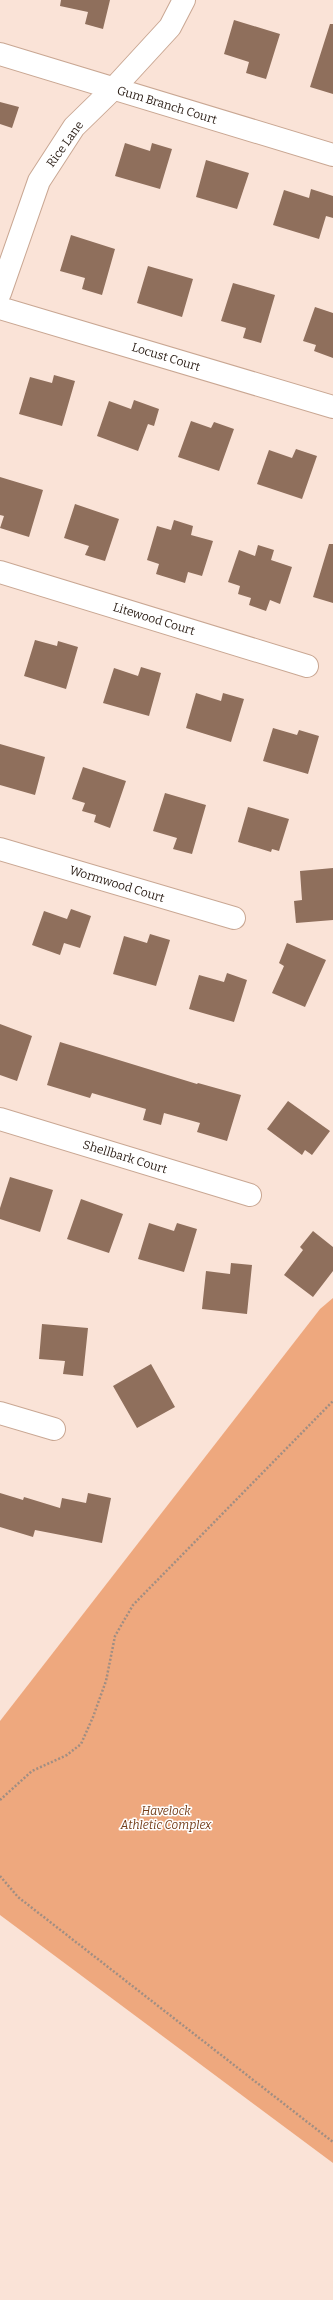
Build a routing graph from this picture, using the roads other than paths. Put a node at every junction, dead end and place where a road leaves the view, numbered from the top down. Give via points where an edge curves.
1 (184, 0) edge
2 (0, 54) edge
3 (114, 88) junction
4 (333, 155) edge
5 (0, 293) edge
6 (0, 308) edge
7 (333, 407) edge
8 (0, 572) edge
9 (307, 666) dead end
10 (0, 849) edge
11 (234, 918) dead end
12 (0, 1119) edge
13 (250, 1195) dead end
14 (0, 1413) edge
15 (54, 1429) dead end

1 - 3 street, Rice Lane via 170,26
2 - 3 street, Gum Branch Court
3 - 4 street, Gum Branch Court
3 - 5 street, Rice Lane via 74,127 40,181
6 - 7 street, Locust Court
8 - 9 street, Litewood Court
10 - 11 street, Wormwood Court
12 - 13 street, Shellbark Court
14 - 15 street

